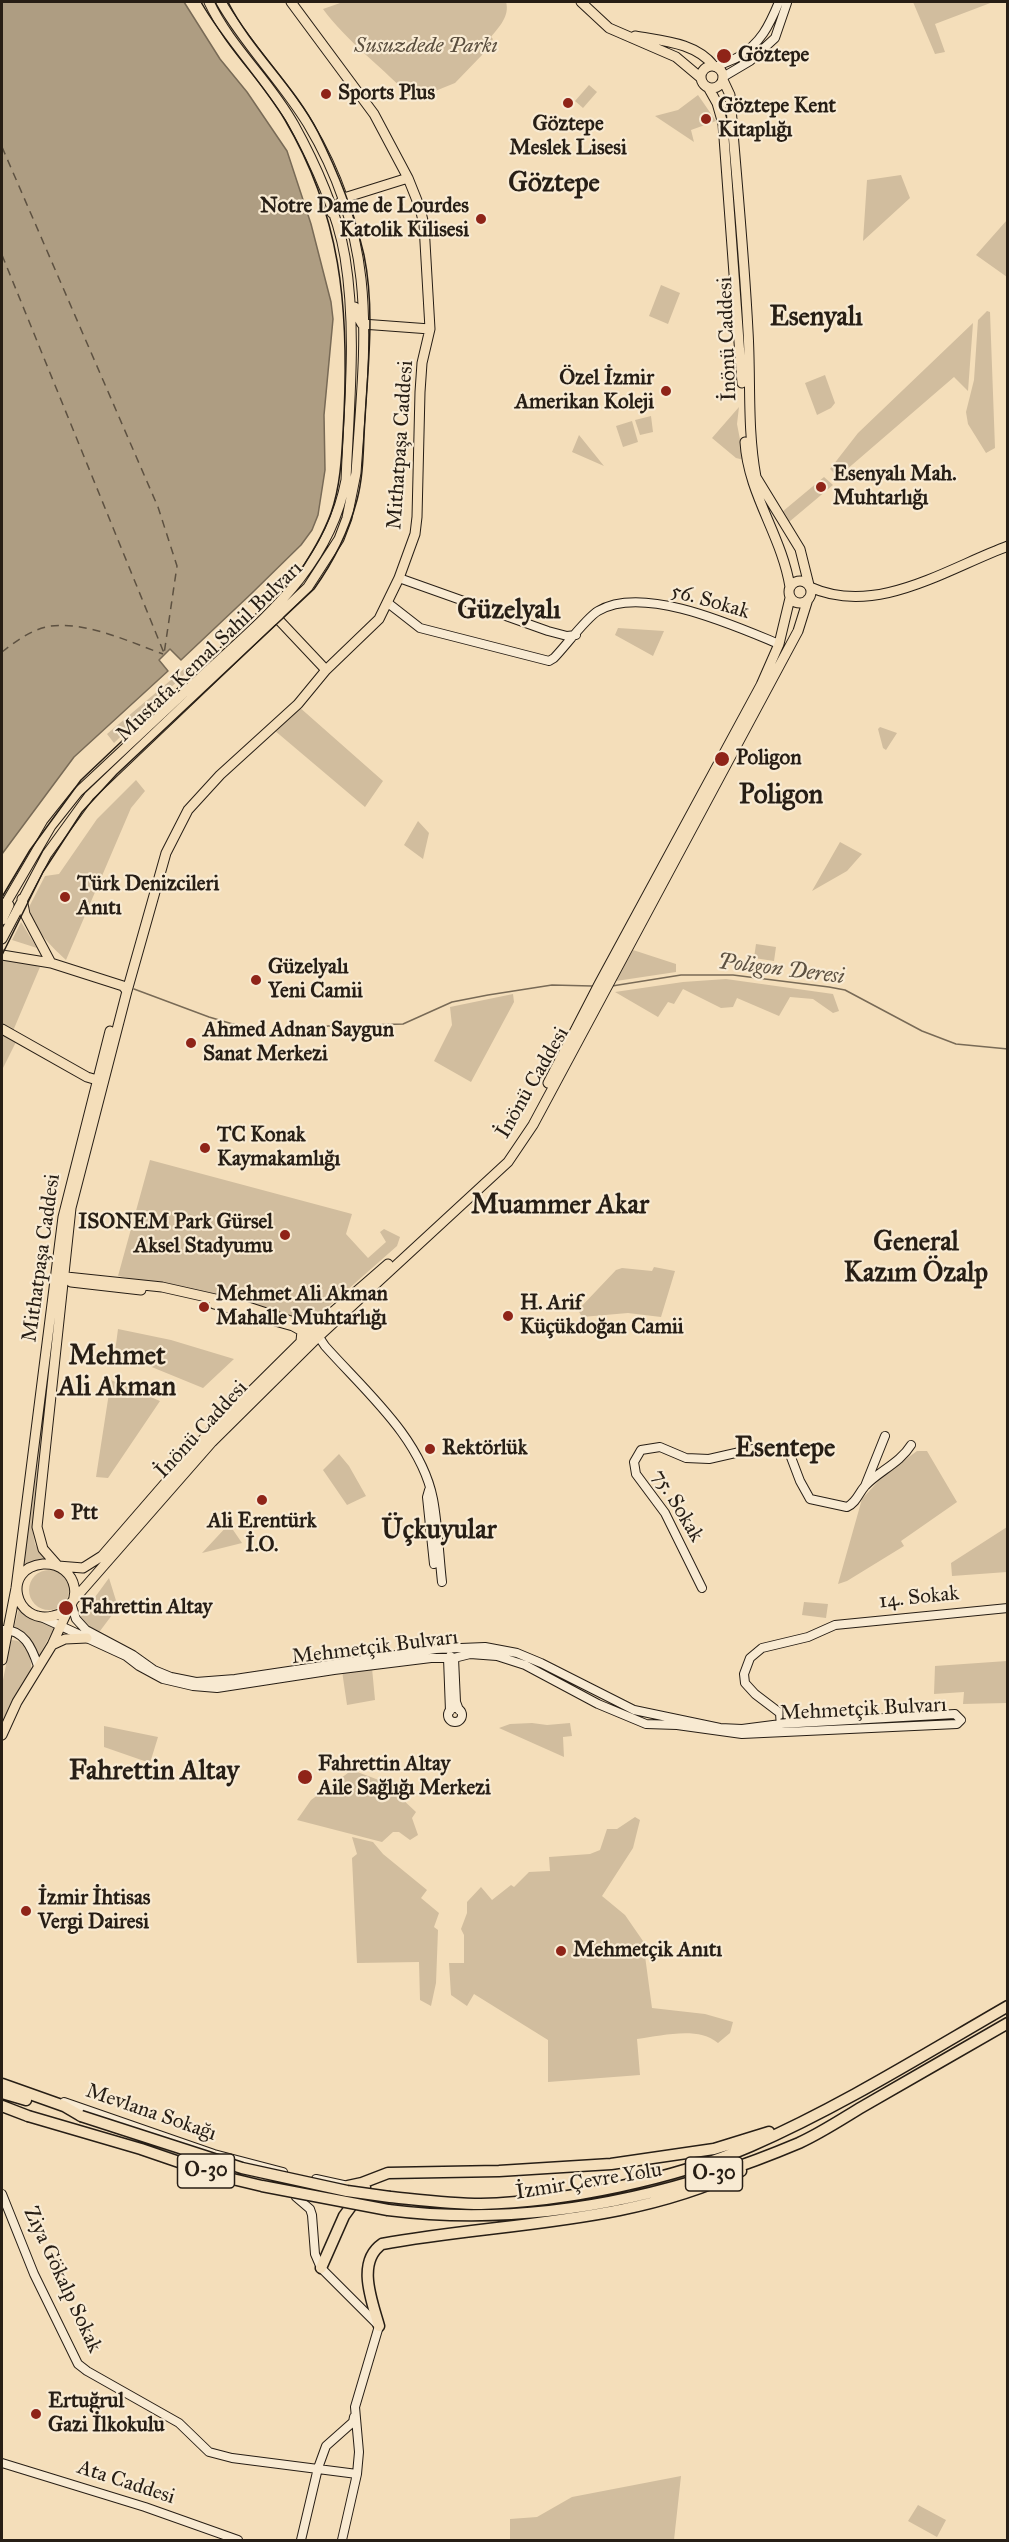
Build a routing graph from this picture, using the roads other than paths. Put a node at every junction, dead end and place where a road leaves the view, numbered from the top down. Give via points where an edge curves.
1 (209, 2) edge
2 (221, 2) edge
3 (291, 2) edge
4 (581, 2) edge
5 (784, 2) edge
6 (616, 32) junction
7 (715, 66) junction
8 (702, 78) junction
9 (723, 78) junction
10 (708, 87) junction
11 (408, 178) junction
12 (344, 198) junction
13 (332, 213) junction
14 (345, 255) junction
15 (365, 325) junction
16 (430, 329) junction
17 (1008, 546) edge
18 (399, 578) junction
19 (810, 586) junction
20 (790, 587) junction
21 (826, 594) junction
22 (790, 598) junction
23 (809, 598) junction
24 (388, 603) junction
25 (278, 618) junction
26 (577, 635) junction
27 (779, 644) junction
28 (326, 670) junction
29 (16, 883) junction
30 (22, 899) junction
31 (2, 910) edge
32 (2, 920) edge
33 (2, 939) edge
34 (2, 955) edge
35 (51, 963) junction
36 (125, 989) junction
37 (2, 1029) edge
38 (101, 1078) junction
39 (60, 1277) junction
40 (118, 1281) junction
41 (125, 1288) junction
42 (310, 1333) junction
43 (885, 1436) dead end
44 (911, 1445) dead end
45 (865, 1486) junction
46 (58, 1566) junction
47 (440, 1582) dead end
48 (16, 1588) junction
49 (702, 1588) dead end
50 (71, 1603) junction
51 (1008, 1608) edge
52 (38, 1616) junction
53 (61, 1626) junction
54 (5, 1630) edge
55 (87, 1638) junction
56 (52, 1645) junction
57 (464, 1646) junction
58 (436, 1649) junction
59 (450, 1657) junction
60 (2, 1660) edge
61 (38, 1666) junction
62 (286, 1675) junction
63 (459, 1710) junction
64 (450, 1711) junction
65 (781, 1728) junction
66 (2, 1735) edge
67 (1008, 2006) edge
68 (1008, 2023) edge
69 (2, 2082) edge
70 (2, 2093) edge
71 (2, 2108) edge
72 (81, 2116) junction
73 (798, 2123) junction
74 (801, 2142) junction
75 (374, 2178) junction
76 (348, 2186) joint
77 (2, 2194) edge
78 (296, 2198) dead end
79 (321, 2268) junction
80 (379, 2326) junction
81 (355, 2408) junction
82 (2, 2463) edge
83 (318, 2468) junction
84 (357, 2474) junction
85 (238, 2541) edge
86 (301, 2541) edge
87 (342, 2541) edge

1 - 13 main road, Mustafa Kemal Sahil Bulvarı via 226,33 293,124
2 - 12 main road, Mustafa Kemal Sahil Bulvarı via 308,124
3 - 11 main road, Mithatpaşa Caddesi via 374,114
4 - 6 main road
5 - 7 main road via 760,40 736,59
5 - 9 main road via 775,38
6 - 7 main road via 690,48
6 - 8 main road via 676,57
7 - 8 main road via 705,69
7 - 9 main road
8 - 10 main road
9 - 10 main road via 717,87
9 - 19 main road, İnönü Caddesi via 730,94 754,467 756,477 800,549
10 - 20 main road, İnönü Caddesi via 723,124 739,308 746,464 786,563
11 - 12 main road
11 - 16 main road, Mithatpaşa Caddesi via 424,225
12 - 13 main road
12 - 15 main road, Mustafa Kemal Sahil Bulvarı via 358,252
13 - 14 main road, Mustafa Kemal Sahil Bulvarı
14 - 15 main road via 357,315
14 - 29 main road, Mustafa Kemal Sahil Bulvarı via 352,340 346,480 329,535 309,568 276,606 78,792 51,826
15 - 16 main road
15 - 25 main road, Mustafa Kemal Sahil Bulvarı via 357,473 347,518 328,559
16 - 18 main road, Mithatpaşa Caddesi via 422,363 417,517
17 - 21 main road via 882,595
18 - 24 main road, Mithatpaşa Caddesi
18 - 26 main road via 554,633
19 - 20 main road via 800,580
19 - 21 main road
19 - 23 main road
20 - 22 main road
21 - 23 main road
22 - 23 main road via 798,603
22 - 27 main road, İnönü Caddesi
23 - 42 main road, İnönü Caddesi via 798,631 533,1125 507,1162
24 - 26 main road, 56. Sokak via 420,628 549,660
24 - 28 main road, Mithatpaşa Caddesi via 365,634
25 - 28 main road
25 - 30 main road, Mustafa Kemal Sahil Bulvarı via 101,783 65,826
26 - 27 main road, 56. Sokak via 596,612 618,605 669,606 711,617
27 - 42 main road, İnönü Caddesi via 743,720 526,1126 507,1153
28 - 36 main road, Mithatpaşa Caddesi via 298,704 188,810 166,853
29 - 31 main road, Mustafa Kemal Sahil Bulvarı
29 - 32 main road
30 - 33 main road, Mustafa Kemal Sahil Bulvarı
30 - 35 main road via 25,915
34 - 35 main road
35 - 36 main road
36 - 38 main road, Mithatpaşa Caddesi
37 - 38 main road via 75,1071
38 - 39 main road, Mithatpaşa Caddesi via 65,1208
39 - 40 main road
39 - 41 main road
39 - 46 main road, Mithatpaşa Caddesi via 55,1371 37,1527 43,1549
39 - 48 main road, Mithatpaşa Caddesi
40 - 41 main road
40 - 42 main road via 242,1305
41 - 42 main road via 209,1303
42 - 46 main road, İnönü Caddesi via 206,1436 102,1556 83,1568
42 - 47 main road via 384,1411 415,1452 429,1490
42 - 50 main road, İnönü Caddesi
43 - 45 main road
44 - 45 main road via 906,1454
45 - 49 main road, 75. Sokak via 846,1507 810,1499 789,1452 753,1449 709,1459 687,1458 660,1447 641,1450 634,1462 636,1474 665,1513
46 - 48 main road via 43,1564 30,1568
46 - 50 main road via 72,1578 75,1587
48 - 52 main road via 20,1604
48 - 54 main road, Mithatpaşa Caddesi
50 - 52 main road via 53,1617
50 - 53 main road
50 - 62 main road, Mehmetçik Bulvarı via 76,1619 86,1630 171,1677 209,1682
51 - 65 main road, 14. Sokak via 835,1625 808,1637 762,1648 750,1658 745,1683 780,1713
52 - 53 main road, Mehmetçik Bulvarı
53 - 55 main road, Mehmetçik Bulvarı
53 - 56 main road
54 - 60 main road
54 - 61 main road via 17,1633 29,1643
55 - 56 main road via 64,1639
55 - 62 main road, Mehmetçik Bulvarı via 163,1679 178,1683 217,1688
56 - 61 main road
57 - 58 main road, Mehmetçik Bulvarı
57 - 59 main road
57 - 65 main road, Mehmetçik Bulvarı via 517,1653 634,1710 720,1728
58 - 59 main road
58 - 62 main road, Mehmetçik Bulvarı
59 - 62 main road, Mehmetçik Bulvarı
59 - 63 main road
59 - 64 main road
59 - 65 main road, Mehmetçik Bulvarı via 470,1654 511,1660 646,1724 742,1734
61 - 66 main road
63 - 64 main road
63 - 64 main road via 462,1717 456,1722 449,1720
65 - 65 main road, Mehmetçik Bulvarı via 842,1731 957,1724 961,1720 955,1714
67 - 73 highway, İzmir Çevre Yolu / O-30 via 842,2102
68 - 74 highway, İzmir Çevre Yolu / O-30
69 - 72 highway, O-30
69 - 76 main road, Mevlana Sokağı via 214,2154
70 - 72 highway, O-30
71 - 74 highway, İzmir Çevre Yolu / O-30, bridge via 262,2187 388,2210 480,2217 604,2204 690,2183
72 - 73 highway, İzmir Çevre Yolu / O-30, bridge via 242,2168 337,2189 481,2204 550,2198 630,2184 708,2163
73 - 75 highway via 714,2150 667,2158 555,2168 388,2173
74 - 80 highway via 726,2178 651,2204 567,2220 382,2244 372,2253 367,2268
75 - 76 highway
75 - 79 highway via 344,2216
77 - 83 main road, Ziya Gökalp Sokak via 34,2274 78,2364 179,2423 209,2452
78 - 79 main road via 310,2209 315,2253
79 - 80 main road
80 - 81 main road
81 - 83 main road via 353,2422 326,2446
81 - 84 main road
82 - 85 main road, Ata Caddesi via 145,2507
83 - 84 main road, Ziya Gökalp Sokak
83 - 86 main road
84 - 87 main road

